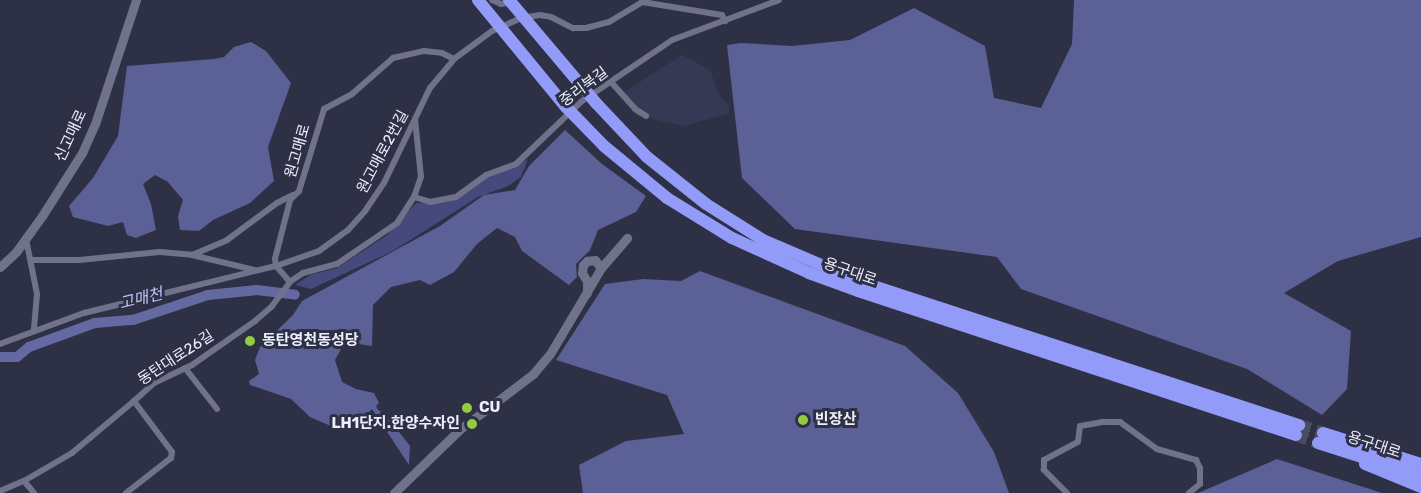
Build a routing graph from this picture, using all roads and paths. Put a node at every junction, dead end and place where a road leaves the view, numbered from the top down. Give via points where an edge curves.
1 (136, 0) edge
2 (478, 0) edge
3 (492, 0) edge
4 (509, 0) edge
5 (779, 0) edge
6 (521, 18) junction
7 (725, 21) junction
8 (454, 59) junction
9 (611, 82) junction
10 (646, 116) dead end
11 (415, 119) junction
12 (292, 195) junction
13 (414, 197) junction
14 (627, 238) dead end
15 (26, 239) junction
16 (192, 255) junction
17 (32, 260) junction
18 (276, 266) junction
19 (0, 267) edge
20 (601, 268) junction
21 (258, 272) junction
22 (289, 284) junction
23 (587, 293) junction
24 (34, 330) junction
25 (0, 344) edge
26 (185, 368) junction
27 (134, 401) junction
28 (217, 409) dead end
29 (1323, 441) junction
30 (1419, 463) edge
31 (1421, 476) edge
32 (24, 481) junction
33 (1421, 487) edge
34 (0, 490) edge
35 (34, 493) edge
36 (126, 493) edge
37 (394, 493) edge
38 (1066, 493) edge
39 (1189, 493) edge

1 - 15 street, 신고매로 via 90,138
2 - 4 highway, 용구대로 via 566,107 604,146 667,198 732,238 829,280 1297,430 861,282 740,227 647,157
3 - 6 street via 501,4 516,1 523,9
5 - 7 street, 중리북길
6 - 7 street via 551,17 573,28 586,28 609,22 642,2 722,15
6 - 8 street via 486,35
7 - 9 street, 중리북길 via 672,40
8 - 11 street, 원고매로2번길 via 430,88
8 - 12 street, 원고매로 via 424,51 393,58 352,94 332,103 321,116 299,191
9 - 10 street via 635,110
9 - 13 street, 중리북길 via 561,118 516,164 486,175 445,201
11 - 13 street via 421,177
11 - 18 street, 원고매로2번길 via 384,183 348,230 319,251
12 - 16 street via 227,240
12 - 18 street, 원고매로
13 - 22 street via 391,229 337,264 308,272
14 - 20 street
15 - 17 street
15 - 19 street, 신고매로
16 - 17 street via 160,252
16 - 21 street
17 - 24 street via 37,294
18 - 21 street
18 - 22 street
20 - 23 street
20 - 23 street via 595,260 583,265
21 - 24 street via 84,313
22 - 26 street, 동탄대로26길 via 255,321
23 - 37 street via 550,354 532,374 459,430
24 - 25 street
26 - 27 street, 동탄대로26길 via 154,383
26 - 28 street
27 - 32 street via 83,445
27 - 36 street, 동탄대로26길 via 172,452 171,458
29 - 30 highway, 용구대로
29 - 31 highway, 용구대로
29 - 33 highway via 1378,471
32 - 34 street
32 - 35 street
38 - 39 street via 1044,470 1044,460 1078,442 1080,426 1120,422 1157,449 1196,460 1200,484

